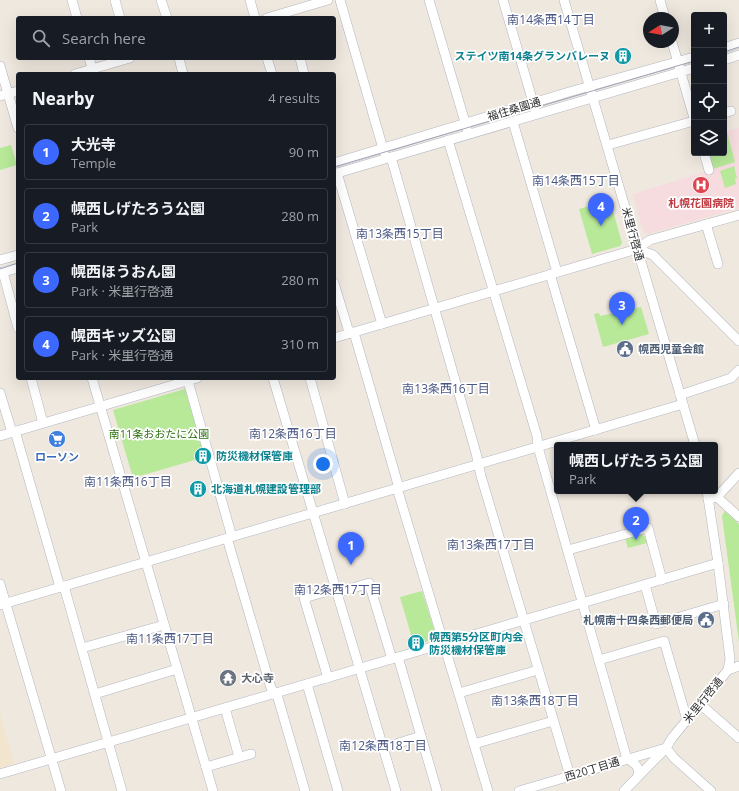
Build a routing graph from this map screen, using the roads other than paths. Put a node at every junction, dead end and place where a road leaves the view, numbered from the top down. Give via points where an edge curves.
1 (72, 0) edge
2 (115, 0) edge
3 (161, 0) edge
4 (250, 0) edge
5 (328, 0) edge
6 (340, 0) edge
7 (429, 0) edge
8 (503, 0) edge
9 (564, 0) edge
10 (660, 0) edge
11 (663, 12) edge
12 (287, 15) edge
13 (77, 16) edge
14 (119, 16) edge
15 (166, 16) edge
16 (254, 16) edge
17 (739, 44) edge
18 (727, 47) edge
19 (674, 48) edge
20 (739, 55) edge
21 (691, 58) edge
22 (727, 59) edge
23 (90, 60) edge
24 (125, 60) edge
25 (180, 60) edge
26 (268, 60) edge
27 (300, 60) edge
28 (678, 62) junction
29 (0, 66) edge
30 (691, 69) edge
31 (93, 72) edge
32 (183, 72) edge
33 (271, 72) edge
34 (304, 72) edge
35 (681, 72) junction
36 (589, 87) junction
37 (16, 92) edge
38 (4, 95) edge
39 (593, 98) junction
40 (534, 104) junction
41 (691, 107) edge
42 (537, 114) junction
43 (513, 122) junction
44 (16, 123) edge
45 (691, 123) edge
46 (465, 124) junction
47 (468, 134) junction
48 (448, 140) junction
49 (608, 146) junction
50 (383, 148) junction
51 (705, 156) edge
52 (388, 158) junction
53 (336, 162) edge
54 (709, 170) dead end
55 (336, 173) edge
56 (739, 215) edge
57 (706, 224) junction
58 (638, 248) junction
59 (16, 256) edge
60 (0, 260) edge
61 (718, 264) dead end
62 (16, 268) edge
63 (1, 272) edge
64 (554, 273) junction
65 (336, 290) edge
66 (493, 291) junction
67 (434, 308) junction
68 (16, 321) edge
69 (382, 324) junction
70 (351, 332) junction
71 (336, 337) edge
72 (739, 341) edge
73 (739, 370) edge
74 (32, 380) edge
75 (93, 380) edge
76 (187, 380) edge
77 (273, 380) edge
78 (311, 380) edge
79 (0, 393) edge
80 (682, 400) junction
81 (100, 406) junction
82 (43, 423) junction
83 (596, 430) junction
84 (13, 432) junction
85 (0, 436) edge
86 (554, 442) edge
87 (555, 442) edge
88 (693, 442) edge
89 (538, 447) junction
90 (479, 464) junction
91 (739, 473) edge
92 (398, 488) junction
93 (718, 490) edge
94 (710, 496) edge
95 (345, 504) junction
96 (313, 513) junction
97 (739, 517) edge
98 (230, 537) junction
99 (568, 550) junction
100 (146, 562) junction
101 (718, 563) junction
102 (662, 580) junction
103 (0, 584) edge
104 (645, 585) junction
105 (62, 587) junction
106 (336, 591) junction
107 (583, 603) junction
108 (3, 604) edge
109 (724, 604) junction
110 (524, 620) junction
111 (164, 625) junction
112 (444, 644) junction
113 (82, 648) junction
114 (395, 658) junction
115 (599, 660) junction
116 (739, 666) edge
117 (360, 668) junction
118 (177, 669) junction
119 (538, 670) junction
120 (728, 670) junction
121 (328, 678) junction
122 (307, 684) junction
123 (459, 693) junction
124 (94, 694) junction
125 (275, 694) junction
126 (700, 704) junction
127 (224, 708) junction
128 (192, 718) junction
129 (687, 720) junction
130 (553, 721) junction
131 (421, 736) junction
132 (739, 738) edge
133 (109, 742) junction
134 (474, 744) junction
135 (383, 748) junction
136 (666, 748) junction
137 (251, 754) dead end
138 (239, 757) junction
139 (51, 759) junction
140 (627, 759) junction
141 (206, 767) junction
142 (0, 774) edge
143 (570, 776) junction
144 (638, 776) junction
145 (61, 791) edge
146 (122, 791) edge
147 (213, 791) edge
148 (305, 791) edge
149 (338, 791) edge
150 (396, 791) edge
151 (437, 791) edge
152 (488, 791) edge
153 (519, 791) edge
154 (624, 791) edge
155 (711, 791) edge

1 - 13 street
2 - 14 street
3 - 15 street
4 - 16 street
5 - 12 street
6 - 50 street
7 - 46 street
8 - 40 street
9 - 36 street, 米里行啓通
10 - 11 street
17 - 18 street
19 - 28 street
20 - 22 street
21 - 28 street, 福住桑園通
23 - 31 street
24 - 31 street
25 - 32 street
26 - 33 street
27 - 34 street
28 - 35 street
28 - 36 street, 福住桑園通
29 - 38 street
30 - 35 street, 福住桑園通
35 - 39 street, 福住桑園通
35 - 41 street
36 - 39 street, 米里行啓通
36 - 40 street, 福住桑園通
37 - 38 street
38 - 44 street
39 - 42 street, 福住桑園通
39 - 49 street, 米里行啓通
40 - 42 street
40 - 46 street, 福住桑園通
42 - 43 street, 福住桑園通
43 - 47 street, 福住桑園通
43 - 64 street
45 - 49 street
46 - 47 street
46 - 50 street, 福住桑園通
47 - 48 street, 福住桑園通
48 - 52 street, 福住桑園通
48 - 66 street
49 - 58 street, 米里行啓通
50 - 52 street
50 - 53 street, 福住桑園通
51 - 54 street
52 - 55 street, 福住桑園通
52 - 67 street
55 - 69 street
56 - 57 street
57 - 58 street via 650,240
57 - 61 street
58 - 64 street
58 - 72 street via 653,255
58 - 80 street, 米里行啓通
59 - 60 street
62 - 63 street
63 - 68 street
64 - 66 street
64 - 83 street
65 - 70 street
66 - 67 street
66 - 89 street via 537,436
67 - 69 street
67 - 90 street
69 - 70 street
70 - 71 street
70 - 92 street via 355,336
73 - 80 street via 731,378
74 - 82 street
75 - 81 street
76 - 81 street
76 - 98 street
77 - 96 street
78 - 95 street
79 - 84 street
80 - 83 street
80 - 88 street, 米里行啓通
81 - 82 street
81 - 100 street
82 - 84 street
83 - 87 street
84 - 85 street
84 - 105 street
86 - 89 street
89 - 90 street
89 - 99 street
90 - 92 street
90 - 110 street
91 - 93 street
92 - 95 street
92 - 112 street
94 - 97 street
94 - 101 street, 米里行啓通
95 - 96 street
96 - 98 street
96 - 106 street
98 - 100 street
98 - 125 street via 271,688
99 - 102 street via 648,528
99 - 107 street
100 - 105 street
100 - 111 street
101 - 102 street
101 - 109 street, 米里行啓通
102 - 104 street
103 - 108 street
104 - 107 street
104 - 109 street via 656,624
105 - 108 street
105 - 113 street
106 - 114 street via 369,583
106 - 117 street
106 - 121 street via 304,598
107 - 110 street
107 - 115 street
108 - 139 street
109 - 120 street, 米里行啓通 via 730,659
110 - 112 street
110 - 119 street
111 - 113 street
111 - 118 street
112 - 114 street
112 - 123 street
113 - 124 street
114 - 117 street
114 - 131 street
115 - 129 street via 664,641
115 - 140 street
116 - 120 street
117 - 121 street
117 - 135 street
118 - 124 street
118 - 128 street
119 - 123 street
119 - 130 street
120 - 126 street, 米里行啓通
121 - 122 street
122 - 125 street
122 - 149 street
123 - 134 street
124 - 133 street
125 - 127 street
125 - 148 street
126 - 129 street, 米里行啓通
126 - 132 street
127 - 128 street
127 - 138 street
128 - 133 street
128 - 141 street
129 - 136 street, 米里行啓通
130 - 134 street
130 - 143 street
131 - 135 street
131 - 151 street
133 - 139 street
133 - 146 street
134 - 152 street
135 - 150 street
136 - 140 street, 西20丁目通
136 - 144 street, 米里行啓通
136 - 155 street
137 - 138 street
138 - 141 street
139 - 142 street
139 - 145 street
140 - 143 street, 西20丁目通
140 - 144 street via 637,765
141 - 147 street
143 - 153 street, 西20丁目通
144 - 154 street, 米里行啓通

